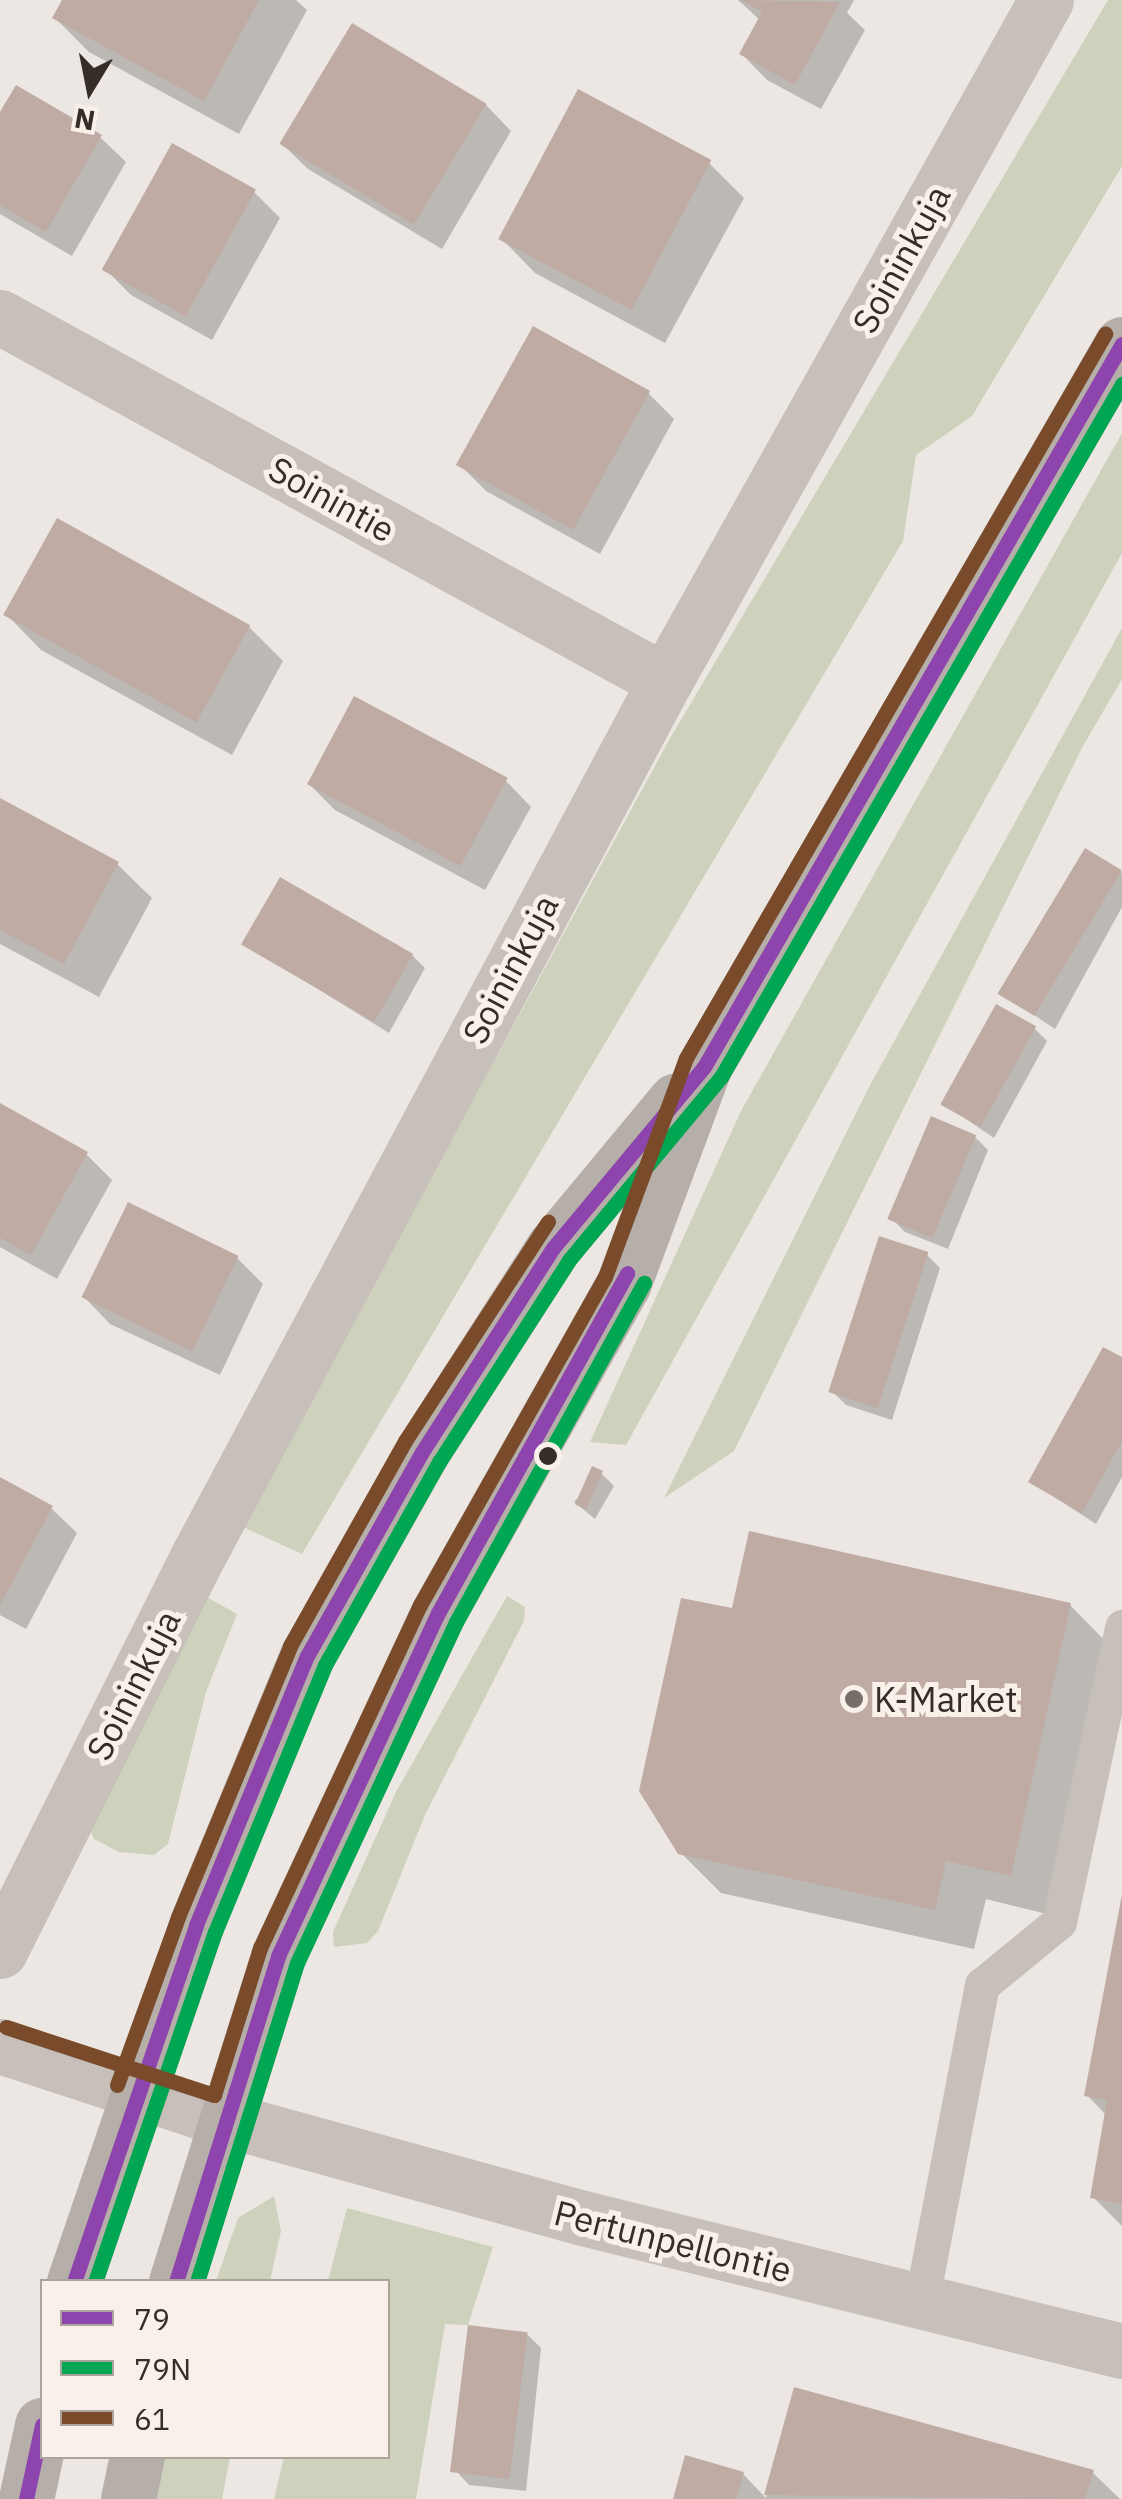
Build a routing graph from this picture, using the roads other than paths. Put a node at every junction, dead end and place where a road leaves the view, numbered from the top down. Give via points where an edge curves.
1 (1046, 0) edge
2 (0, 317) edge
3 (1122, 344) edge
4 (665, 681) junction
5 (704, 1067) junction
6 (1122, 1627) edge
7 (0, 1951) edge
8 (0, 2046) edge
9 (136, 2092) junction
10 (227, 2120) junction
11 (75, 2279) edge
12 (177, 2279) edge
13 (921, 2304) junction
14 (1122, 2351) edge
15 (40, 2435) edge
16 (136, 2459) edge
17 (26, 2499) edge
18 (128, 2499) edge

1 - 4 street, Soininkuja
2 - 4 street, Soinintie
3 - 5 main road
4 - 7 street, Soininkuja via 199,1554
5 - 9 main road via 552,1248 422,1452 308,1656 196,1925
5 - 10 main road via 623,1284 438,1613 286,1938
6 - 13 lane via 1059,1922 982,1985
8 - 9 street, Pertunpellontie
9 - 10 street, Pertunpellontie
9 - 11 main road
10 - 12 main road
10 - 13 street, Pertunpellontie
13 - 14 street, Pertunpellontie
15 - 17 main road
16 - 18 main road

